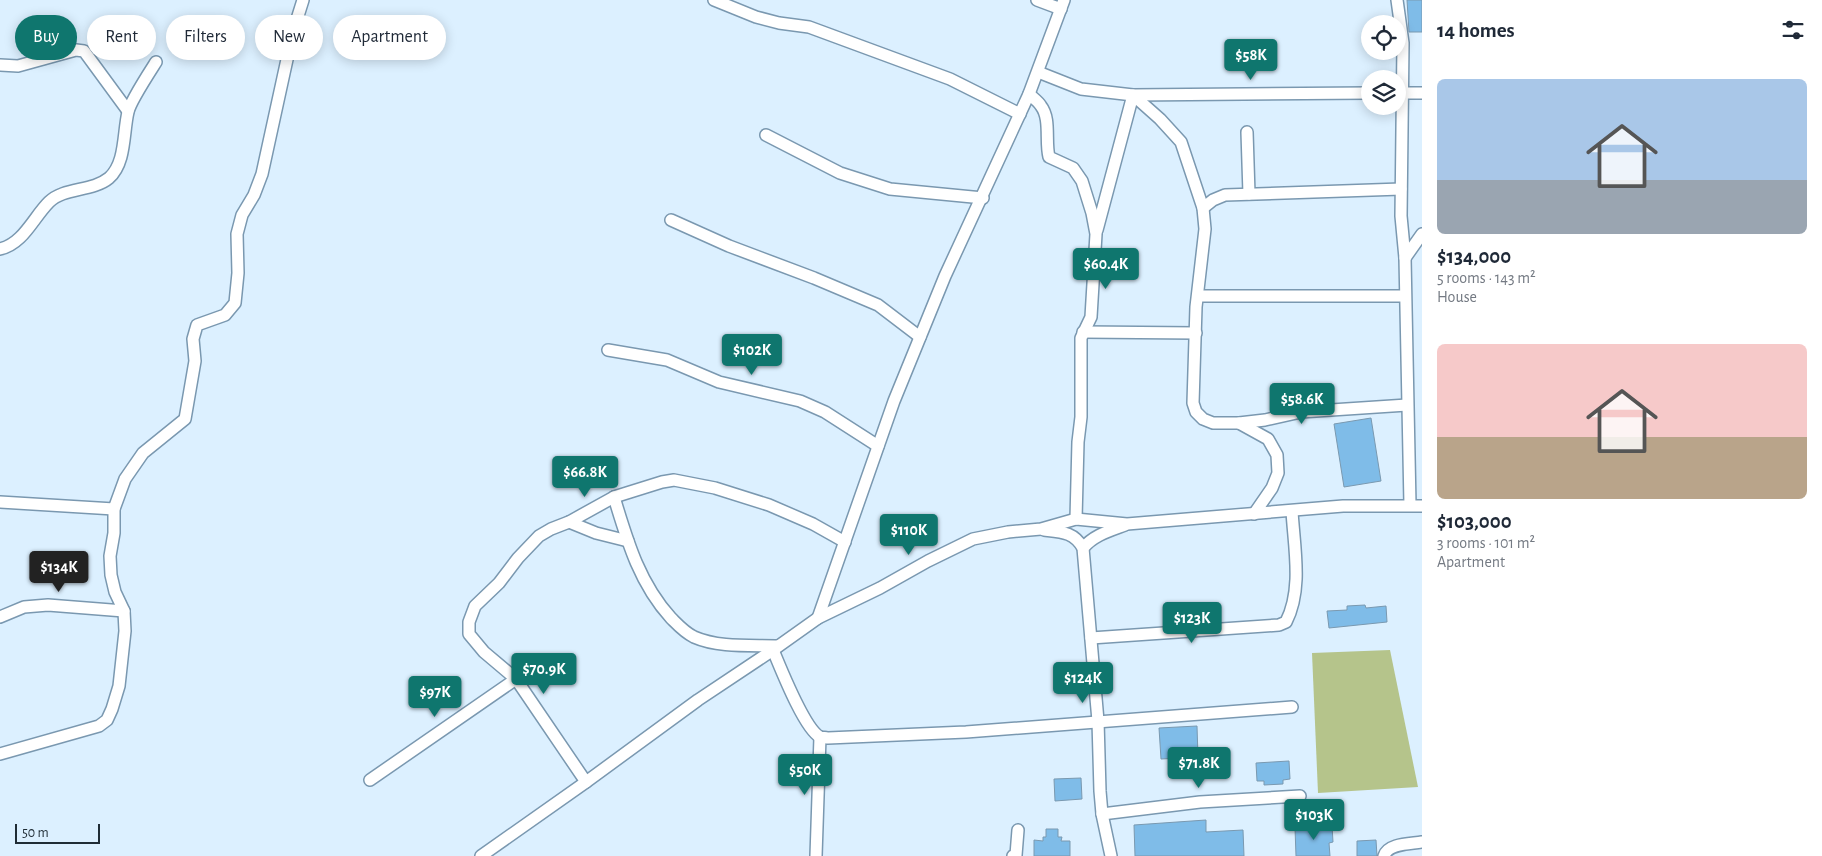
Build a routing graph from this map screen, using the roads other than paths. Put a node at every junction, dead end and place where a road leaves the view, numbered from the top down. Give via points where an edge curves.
1 (303, 0) edge
2 (714, 0) edge
3 (1037, 0) edge
4 (1397, 0) edge
5 (1062, 5) edge
6 (156, 62) dead end
7 (0, 65) edge
8 (1401, 70) edge
9 (1038, 72) junction
10 (1406, 93) edge
11 (1422, 93) edge
12 (1030, 94) junction
13 (1361, 94) edge
14 (1133, 95) junction
15 (128, 111) junction
16 (1020, 114) junction
17 (1400, 115) edge
18 (1247, 132) dead end
19 (766, 135) dead end
20 (1401, 189) junction
21 (1249, 194) junction
22 (983, 198) junction
23 (1204, 208) junction
24 (672, 220) dead end
25 (1096, 234) junction
26 (1422, 234) edge
27 (0, 250) edge
28 (1405, 258) junction
29 (1198, 296) junction
30 (1404, 296) junction
31 (1083, 332) junction
32 (1196, 333) junction
33 (920, 337) junction
34 (608, 350) dead end
35 (1407, 405) junction
36 (1240, 423) junction
37 (878, 446) junction
38 (614, 496) junction
39 (0, 502) edge
40 (1410, 505) junction
41 (1422, 506) edge
42 (114, 509) junction
43 (1292, 511) junction
44 (1254, 514) junction
45 (1076, 519) junction
46 (569, 522) junction
47 (1127, 524) junction
48 (1041, 529) junction
49 (628, 541) junction
50 (844, 542) junction
51 (1083, 548) junction
52 (124, 611) junction
53 (0, 617) edge
54 (818, 618) junction
55 (1091, 638) junction
56 (775, 648) junction
57 (516, 678) junction
58 (1292, 707) dead end
59 (1098, 721) junction
60 (820, 737) junction
61 (0, 754) edge
62 (370, 780) dead end
63 (586, 782) junction
64 (1300, 796) dead end
65 (1102, 814) junction
66 (1018, 830) dead end
67 (1422, 842) edge
68 (481, 856) edge
69 (816, 856) edge
70 (1013, 856) edge
71 (1111, 856) edge
72 (1384, 856) edge

1 - 42 street via 262,174 242,215 237,234 235,303 225,315 197,325 192,339 195,361 185,419 143,453 125,478
2 - 16 street via 756,17 810,27 950,79
3 - 5 street
4 - 8 street via 1403,43
5 - 9 street
6 - 15 street
7 - 15 street via 18,66 76,50 84,51
9 - 12 street
9 - 14 street via 1081,89
10 - 11 street
12 - 16 street
12 - 25 street via 1042,107 1046,120 1049,157 1073,168 1082,181
13 - 14 street
14 - 23 street via 1181,142
14 - 25 street
15 - 27 street via 119,161 111,176 102,183 50,201 21,237 10,247
16 - 22 street
17 - 20 street
18 - 21 street
19 - 22 street via 840,173 890,189
20 - 21 street
20 - 28 street
21 - 23 street via 1225,196
22 - 33 street
23 - 29 street
24 - 33 street via 878,305
25 - 31 street via 1091,317
26 - 28 street
28 - 30 street
29 - 30 street
29 - 32 street
30 - 35 street
31 - 32 street
31 - 45 street
32 - 36 street via 1193,403 1196,412 1202,419 1213,423
33 - 37 street
34 - 37 street via 667,360 718,382 800,400
35 - 36 street via 1301,412
35 - 40 street
36 - 44 street via 1268,439 1277,455 1278,472 1272,488
37 - 50 street
38 - 46 street
38 - 49 street
38 - 50 street via 674,480 715,488 769,505
39 - 42 street
40 - 41 street
40 - 43 street
42 - 52 street via 111,575
43 - 44 street
43 - 55 street via 1296,568 1294,598 1286,622
44 - 47 street
45 - 47 street
45 - 48 street
46 - 49 street
46 - 57 street via 539,536 528,546 500,584 475,606 468,622 469,634 484,652
47 - 51 street via 1100,534
48 - 51 street via 1068,533 1078,539
48 - 54 street via 973,539
49 - 56 street via 648,589 682,630 711,642
50 - 54 street
51 - 55 street
52 - 53 street via 48,605 24,608
52 - 61 street via 119,686 107,720 99,726
54 - 56 street
55 - 59 street
56 - 60 street via 799,708
56 - 63 street
57 - 62 street
57 - 63 street
58 - 59 street
59 - 60 street via 966,732
59 - 65 street
60 - 69 street
63 - 68 street
64 - 65 street via 1200,802
65 - 71 street
66 - 70 street via 1018,846
67 - 72 street via 1392,847

